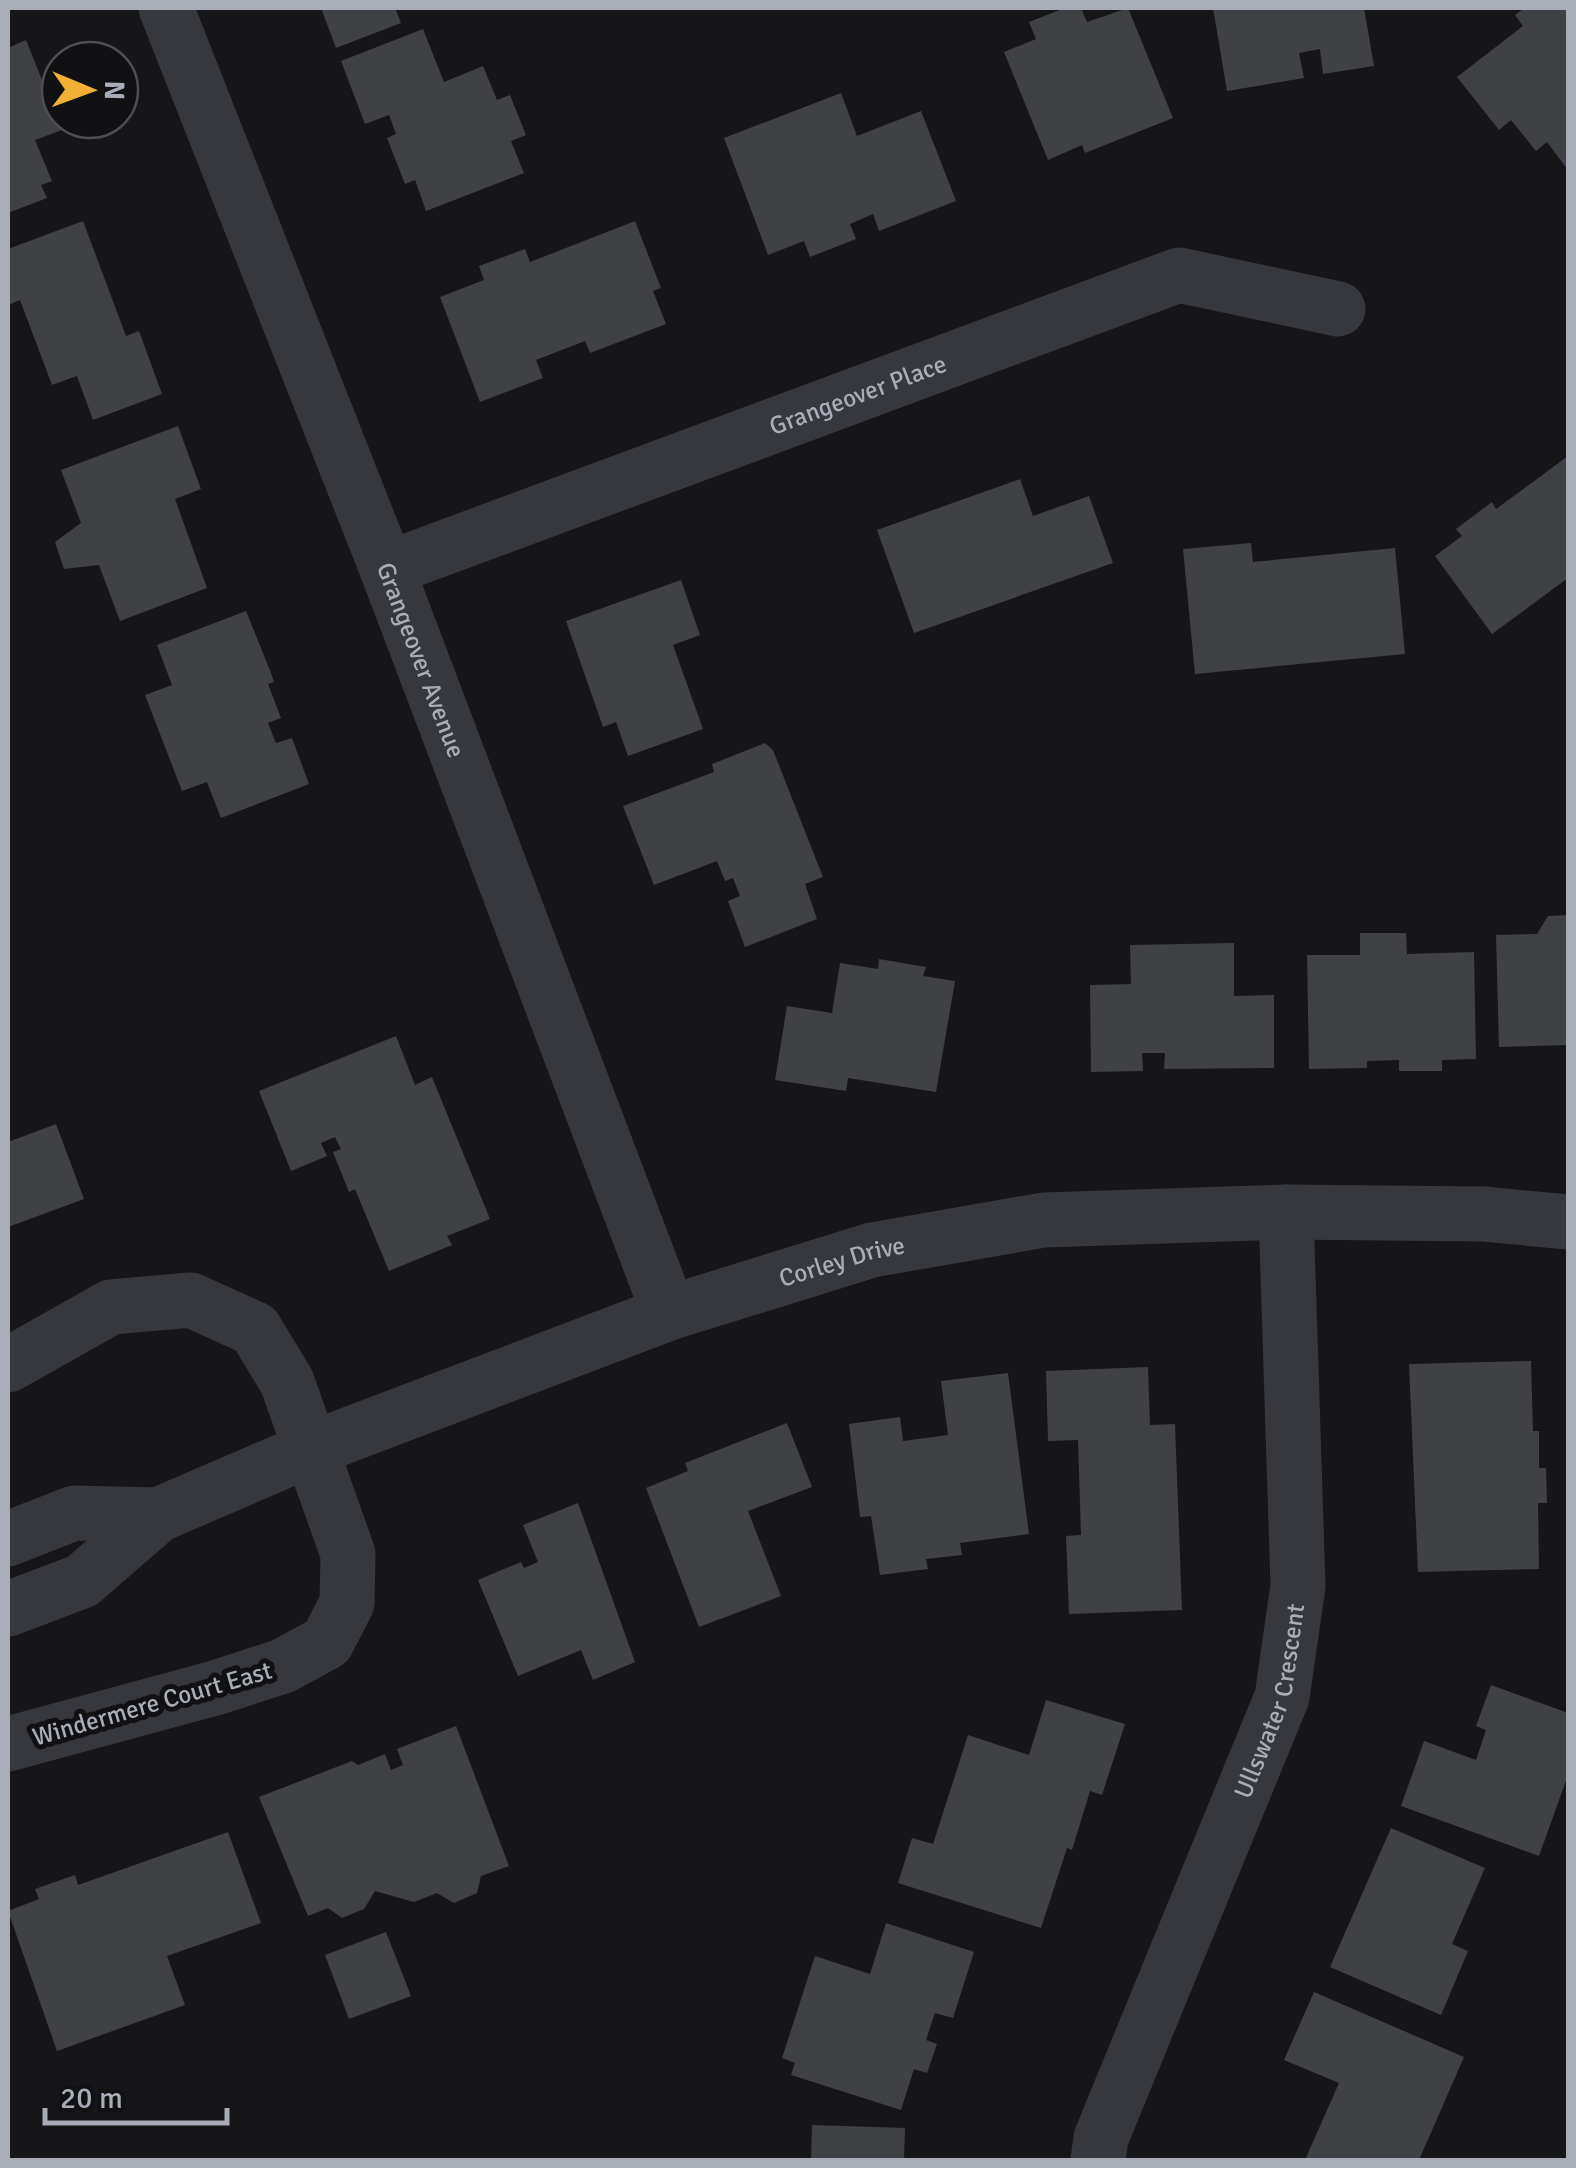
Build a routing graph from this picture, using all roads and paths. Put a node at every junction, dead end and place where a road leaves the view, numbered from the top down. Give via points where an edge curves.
1 (166, 8) edge
2 (1338, 308) dead end
3 (387, 569) junction
4 (1286, 1212) junction
5 (1568, 1222) edge
6 (669, 1313) junction
7 (8, 1365) edge
8 (311, 1449) junction
9 (158, 1515) junction
10 (8, 1539) edge
11 (8, 1608) edge
12 (8, 1744) edge
13 (1098, 2160) edge

1 - 3 street, Grangeover Avenue
2 - 3 street, Grangeover Place via 1179,275
3 - 6 street, Grangeover Avenue
4 - 5 street, Corley Drive via 1484,1214
4 - 6 street, Corley Drive via 1044,1220 872,1250
4 - 13 street, Ullswater Crescent via 1298,1586 1282,1697 1101,2138
6 - 8 street, Corley Drive
7 - 8 street, Windermere Court East via 111,1307 191,1300 255,1330 286,1382
8 - 9 street, Corley Drive
8 - 12 street, Windermere Court East via 348,1554 348,1602 326,1642 283,1666
9 - 10 street, Corley Drive via 74,1513
9 - 11 street, Corley Drive via 82,1581

